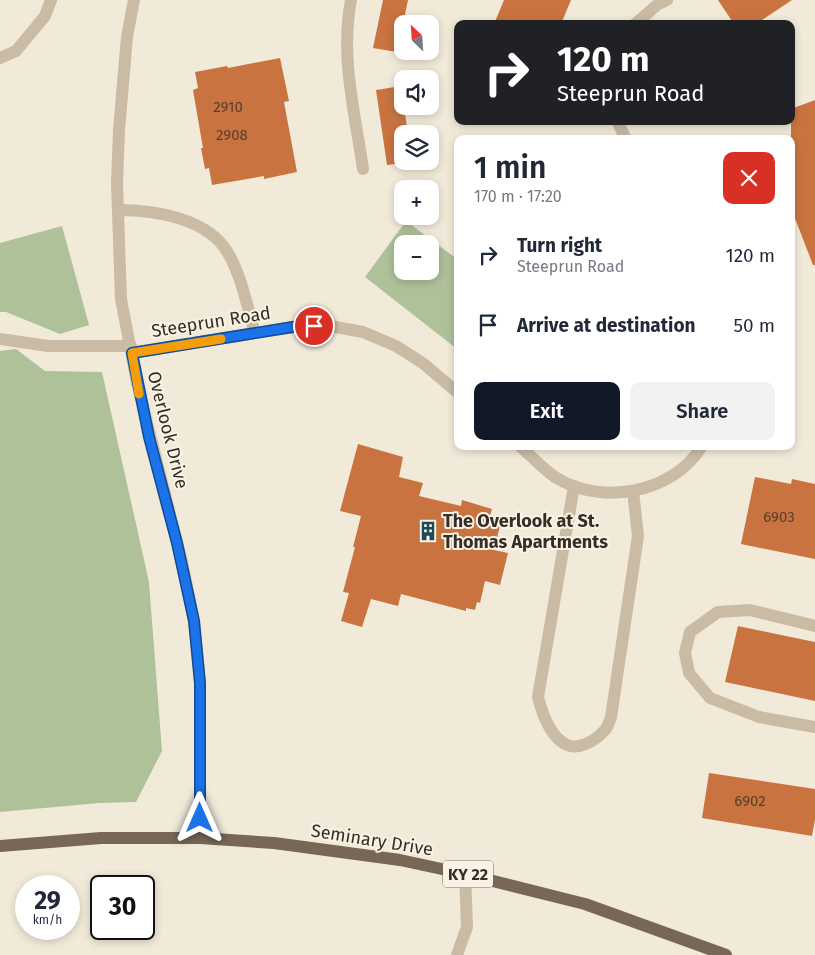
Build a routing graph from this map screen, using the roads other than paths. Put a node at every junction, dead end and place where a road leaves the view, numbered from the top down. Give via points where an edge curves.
1 (51, 0) edge
2 (133, 0) edge
3 (351, 0) edge
4 (666, 0) edge
5 (640, 20) edge
6 (0, 58) edge
7 (363, 170) dead end
8 (118, 210) junction
9 (255, 333) junction
10 (0, 339) edge
11 (131, 350) junction
12 (454, 390) edge
13 (525, 450) edge
14 (700, 450) edge
15 (574, 486) junction
16 (633, 491) junction
17 (815, 626) edge
18 (815, 728) edge
19 (200, 838) junction
20 (0, 846) edge
21 (465, 874) junction
22 (457, 955) edge
23 (726, 955) edge

1 - 6 street via 45,16 16,51
2 - 8 street, Overlook Drive via 119,130
3 - 7 street via 347,63
4 - 5 street
8 - 9 street via 162,214 195,225 220,241 236,270
8 - 11 street, Overlook Drive via 121,299
9 - 11 street, Steeprun Road
9 - 12 street, Steeprun Road via 299,326 330,326 363,332 396,346
10 - 11 street, Steeprun Road via 48,346
11 - 19 street, Overlook Drive via 194,621 200,683
13 - 15 street via 555,477
14 - 16 street via 679,471 658,483
15 - 16 street via 604,493
15 - 16 street via 538,696 543,716 554,733 566,744 579,746 606,730 611,717 638,536
17 - 18 street via 750,610 718,612 690,632 685,653 690,673 710,698 759,717
19 - 20 main road, Seminary Drive / KY 22 via 101,838
19 - 21 main road, Seminary Drive / KY 22 via 391,859
21 - 22 street via 467,927
21 - 23 main road, Seminary Drive / KY 22 via 585,904

